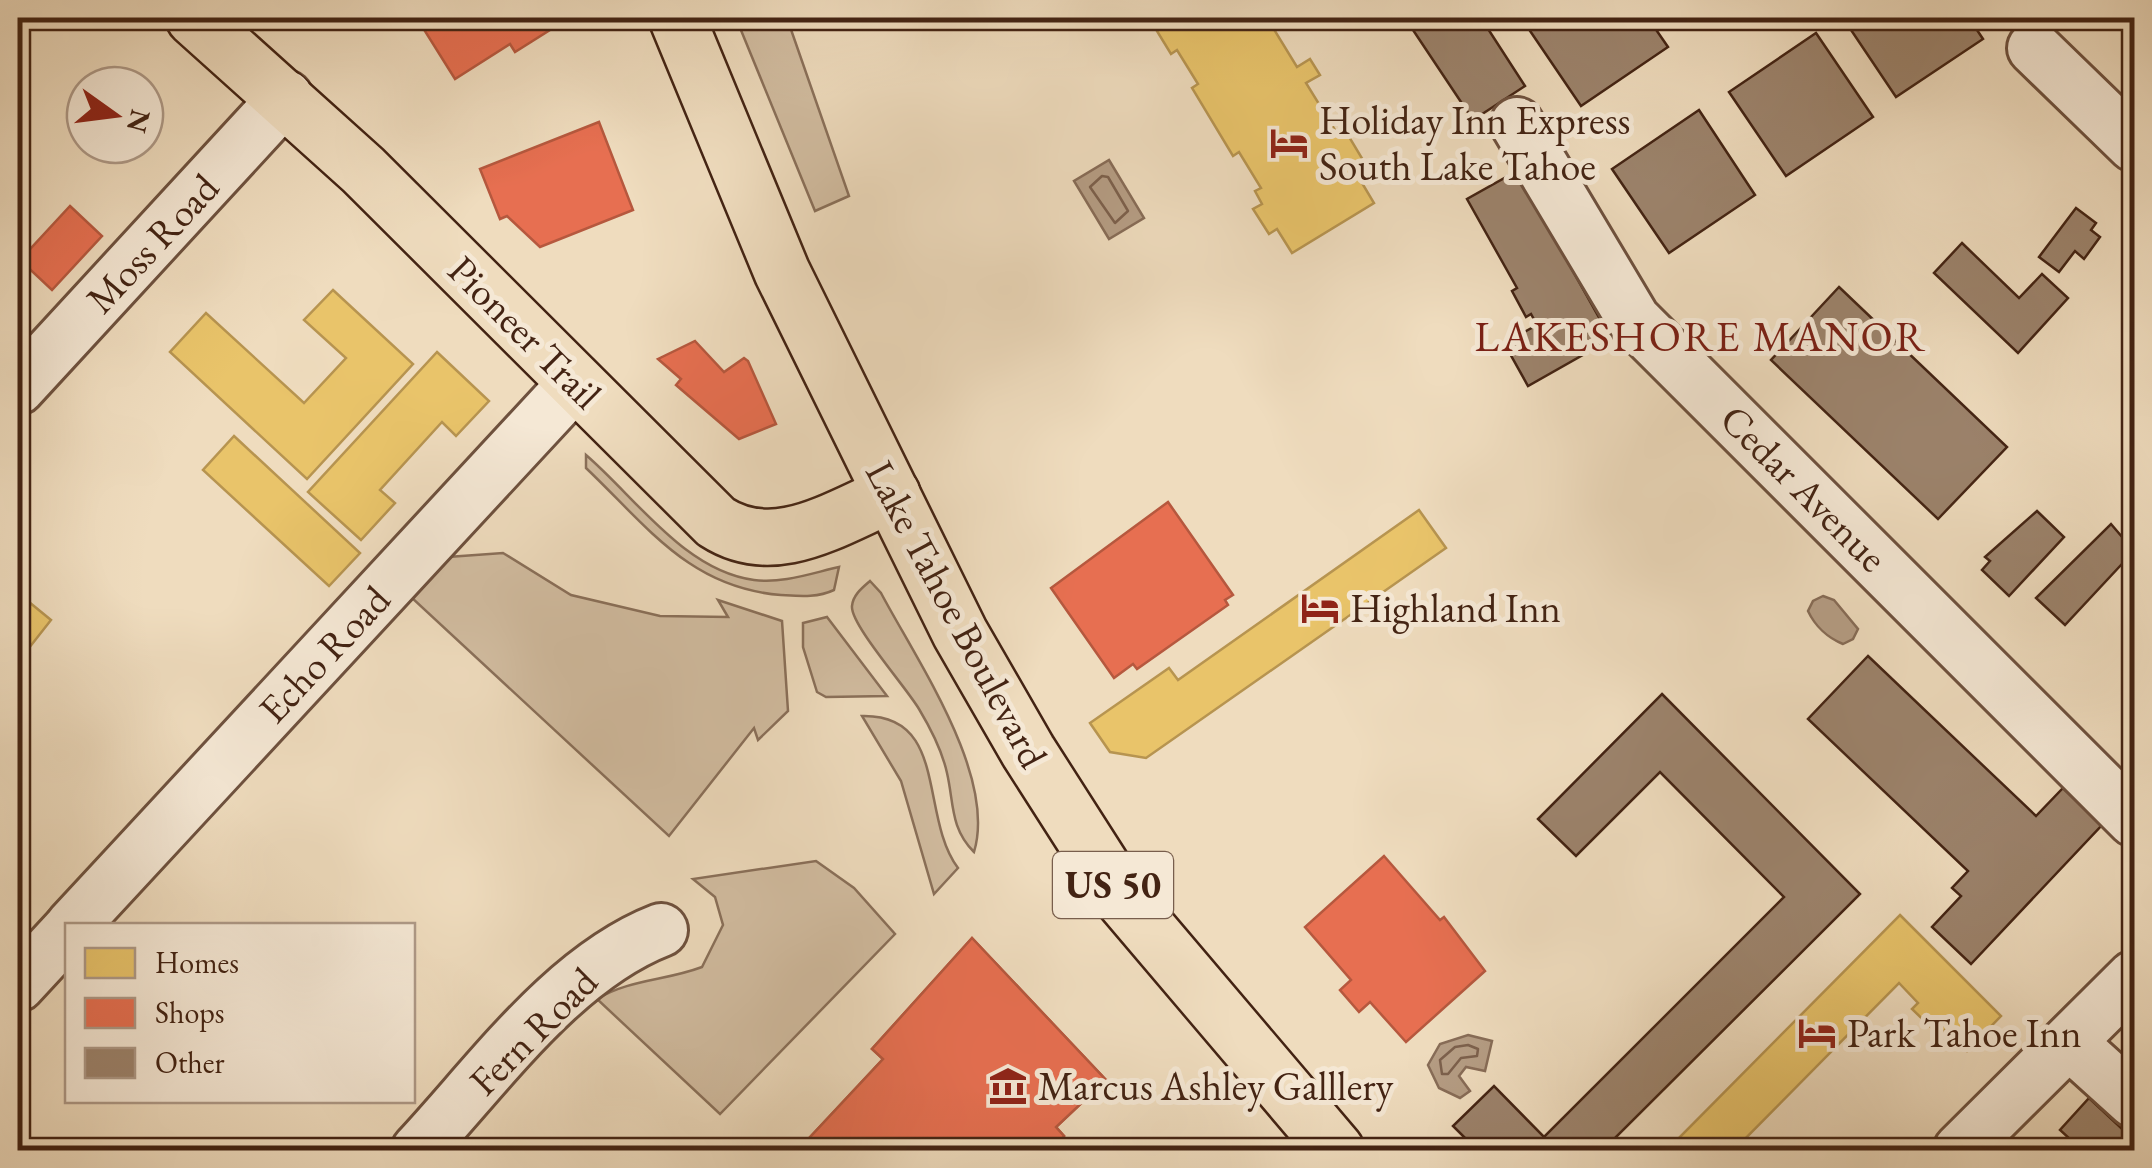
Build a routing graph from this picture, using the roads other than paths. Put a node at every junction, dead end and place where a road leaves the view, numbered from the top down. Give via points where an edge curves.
1 (194, 18) edge
2 (677, 18) edge
3 (2034, 48) dead end
4 (286, 98) junction
5 (1517, 124) dead end
6 (2134, 145) edge
7 (576, 382) junction
8 (18, 388) edge
9 (892, 494) junction
10 (2134, 820) edge
11 (75, 923) edge
12 (662, 930) dead end
13 (65, 933) edge
14 (2134, 977) edge
15 (18, 985) edge
16 (2070, 1044) junction
17 (2134, 1101) edge
18 (418, 1150) edge
19 (1336, 1150) edge
20 (1960, 1150) edge

1 - 4 main road, Pioneer Trail
2 - 9 main road, Lake Tahoe Boulevard / US 50 via 782,272
3 - 6 street
4 - 7 main road, Pioneer Trail
4 - 8 street, Moss Road
5 - 10 street, Cedar Avenue via 1634,320
7 - 9 main road, Pioneer Trail via 702,510 744,537 794,535
7 - 11 street, Echo Road
9 - 19 main road, Lake Tahoe Boulevard / US 50 via 960,633 1094,858
12 - 18 street, Fern Road via 626,944 580,976
13 - 15 street, Echo Road
14 - 16 street
16 - 17 street
16 - 20 street

